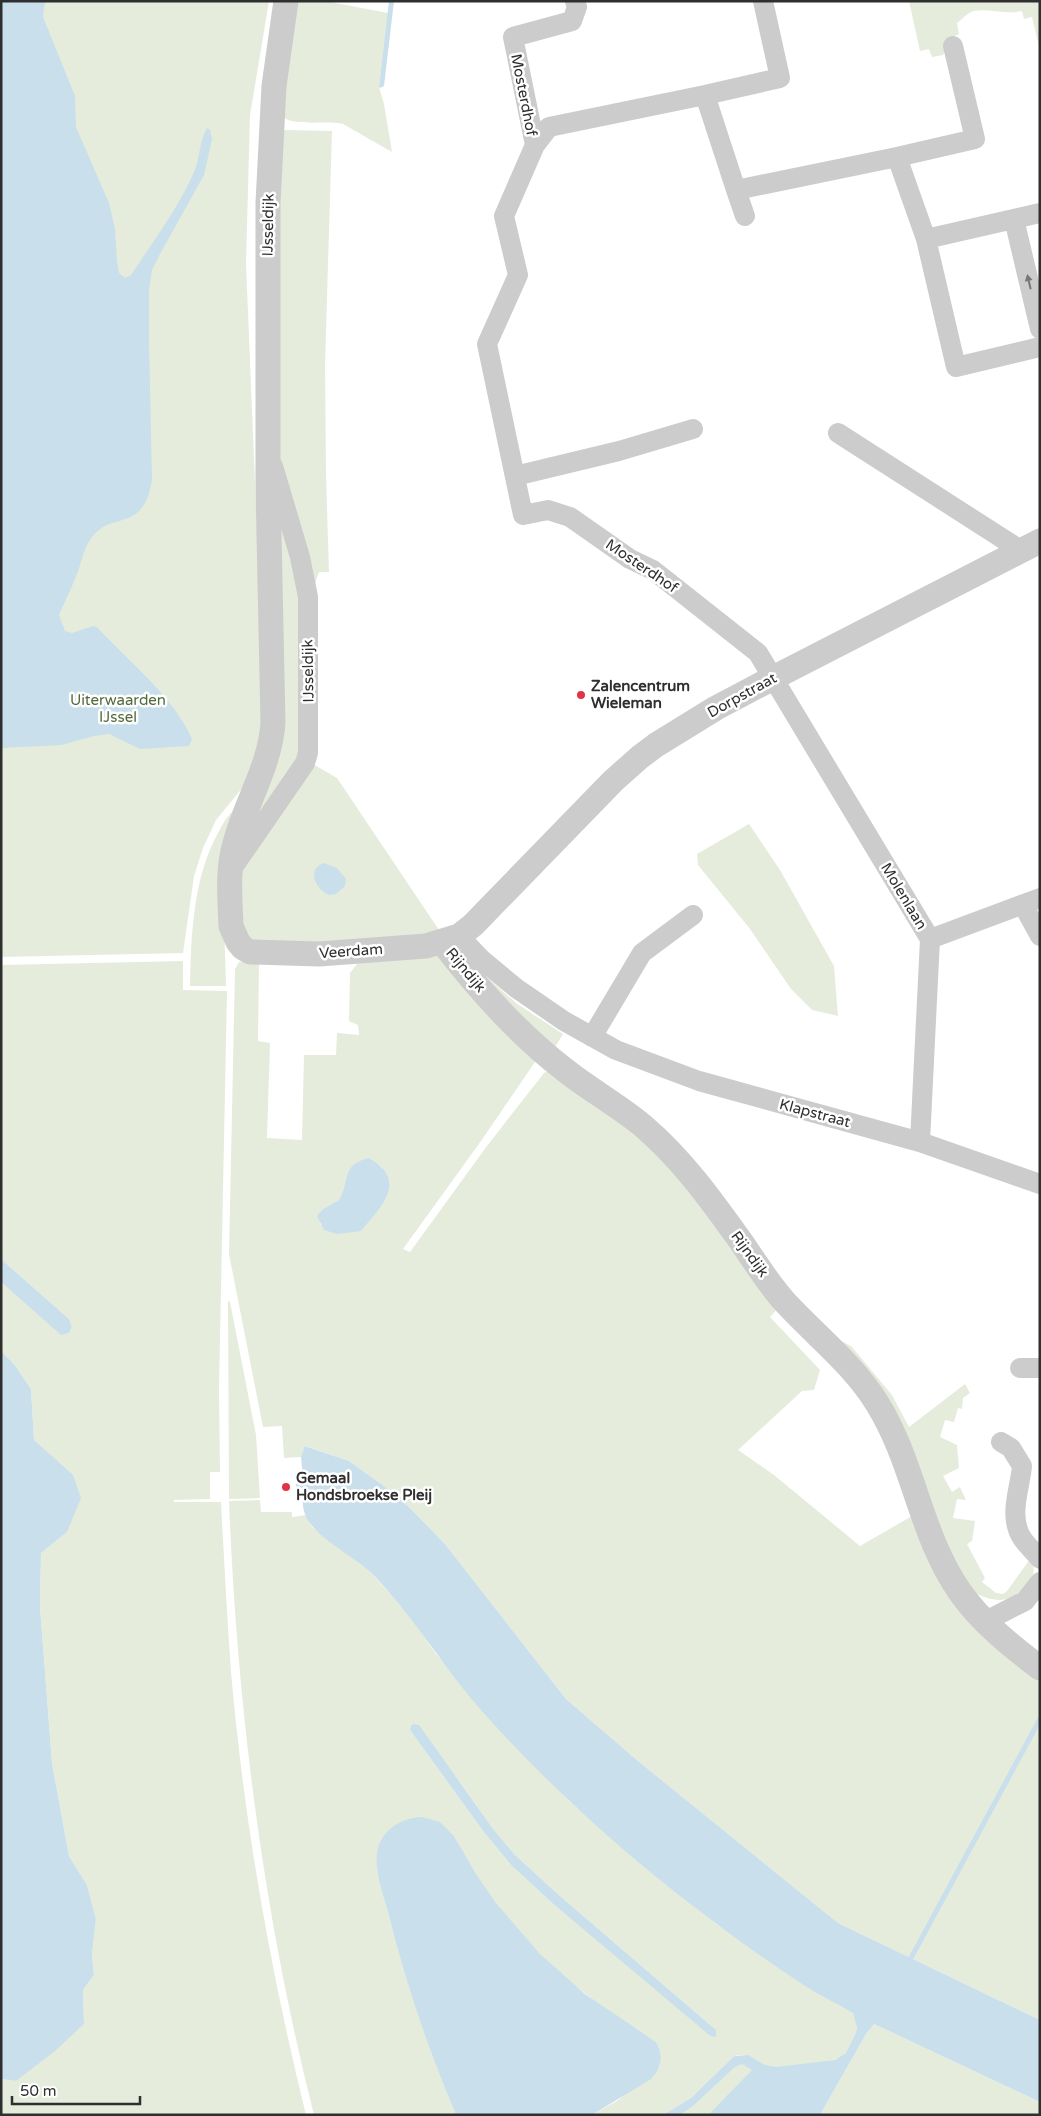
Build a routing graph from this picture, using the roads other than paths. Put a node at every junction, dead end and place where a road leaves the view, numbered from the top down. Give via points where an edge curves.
1 (286, 1) edge
2 (576, 1) edge
3 (764, 1) edge
4 (953, 46) dead end
5 (705, 95) junction
6 (535, 146) junction
7 (897, 157) junction
8 (736, 190) junction
9 (1040, 213) edge
10 (745, 216) dead end
11 (1014, 219) junction
12 (926, 239) junction
13 (1040, 329) edge
14 (1040, 347) edge
15 (693, 429) dead end
16 (838, 434) dead end
17 (268, 450) junction
18 (515, 476) junction
19 (1031, 546) edge
20 (773, 678) junction
21 (230, 873) junction
22 (1031, 902) edge
23 (693, 915) dead end
24 (1040, 936) edge
25 (451, 939) junction
26 (930, 939) junction
27 (243, 948) joint
28 (592, 1037) junction
29 (920, 1142) junction
30 (1040, 1184) edge
31 (1001, 1442) dead end
32 (1040, 1559) edge
33 (1040, 1582) edge
34 (986, 1621) junction
35 (1040, 1668) edge

1 - 17 street, IJsseldijk via 274,86 268,184
2 - 6 street, Mosterdhof via 572,20 512,37
3 - 5 street, Mosterdhof via 780,78
4 - 7 street via 975,139
5 - 6 street, Mosterdhof via 549,127
5 - 8 street
6 - 18 street, Mosterdhof via 504,216 518,275 487,344
7 - 8 street
7 - 12 street
8 - 10 street
9 - 11 street
11 - 12 street
13 -> 11 street
12 - 14 street via 956,367
15 - 18 street
16 - 19 street, Dorpstraat
17 - 21 street, IJsseldijk via 272,738 235,841
17 - 21 street, IJsseldijk via 300,557 308,597 308,753 305,763
18 - 20 street, Mosterdhof via 523,515 548,510 570,517 630,559 653,570 758,653
19 - 20 street, Dorpstraat
20 - 25 street, Dorpstraat via 716,708 640,756 473,925
20 - 26 street, Molenlaan
21 - 27 street, IJsseldijk via 231,926
22 - 24 street
22 - 26 street
23 - 28 street via 642,953
25 - 27 street, Veerdam via 426,946 319,954 261,953
25 - 28 street, Klapstraat via 516,988
25 - 34 street, Rijndijk via 478,986 526,1036 568,1073 642,1125 678,1159 783,1300 852,1369 878,1404 891,1429 945,1565 960,1592
26 - 29 street, Molenlaan
28 - 29 street, Klapstraat via 616,1050 699,1081
29 - 30 street, Klapstraat
31 - 32 street via 1010,1448 1022,1466 1016,1522 1022,1538
33 - 34 street via 1025,1601
34 - 35 street, Rijndijk

